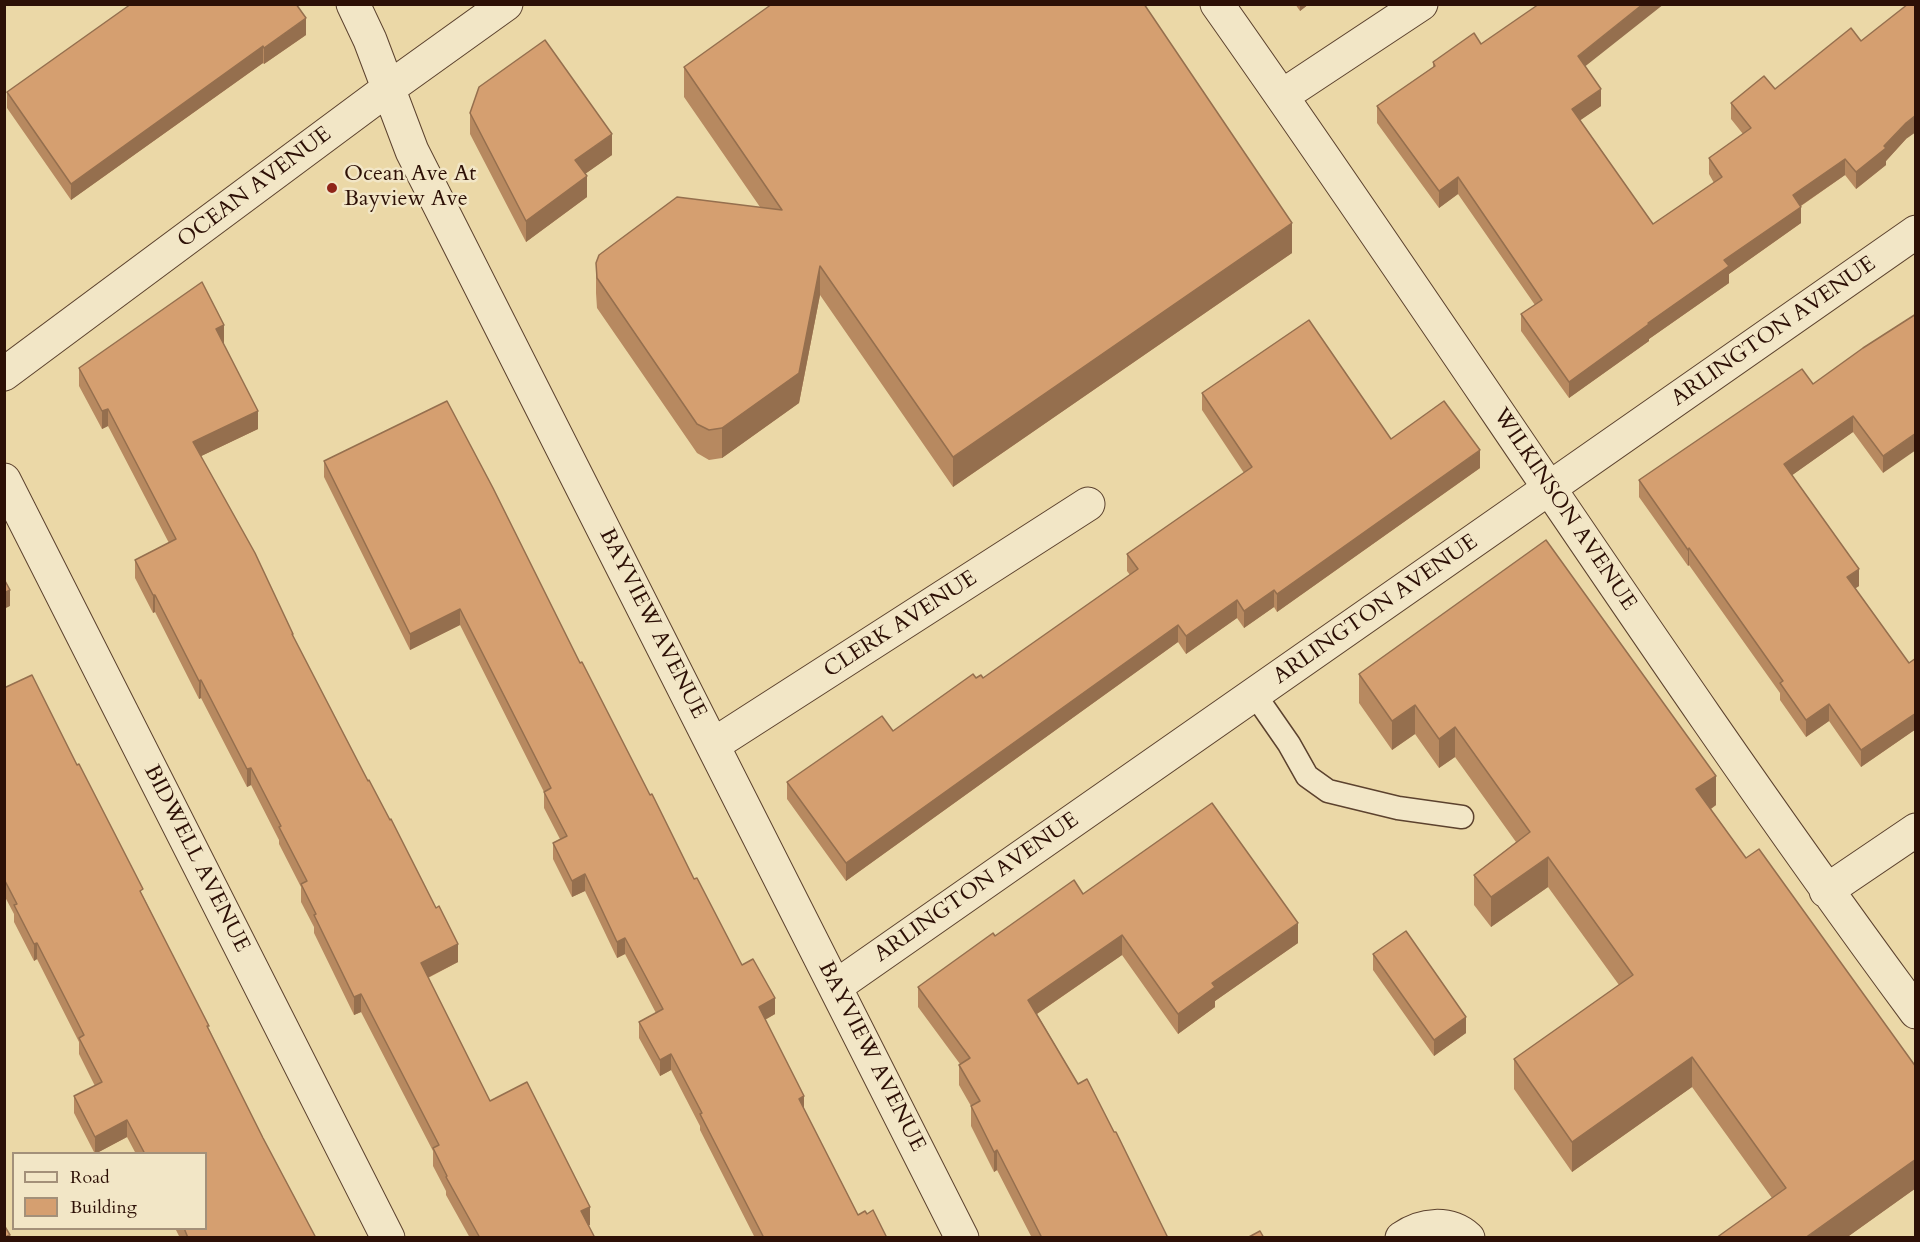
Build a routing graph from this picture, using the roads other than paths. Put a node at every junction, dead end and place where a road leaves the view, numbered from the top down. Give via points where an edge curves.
1 (353, 4) edge
2 (506, 4) edge
3 (1217, 4) edge
4 (1421, 4) edge
5 (389, 88) junction
6 (1282, 96) junction
7 (1916, 232) edge
8 (4, 374) edge
9 (4, 480) edge
10 (1549, 489) junction
11 (1088, 504) dead end
12 (1255, 695) junction
13 (713, 746) junction
14 (1462, 817) dead end
15 (1916, 830) edge
16 (1826, 891) junction
17 (835, 987) junction
18 (1916, 1012) edge
19 (388, 1238) edge
20 (962, 1238) edge
21 (1402, 1238) edge
22 (1468, 1238) edge

1 - 5 street, BAYVIEW AVENUE
2 - 5 street, OCEAN AVENUE
3 - 6 street, WILKINSON AVENUE
4 - 6 street
5 - 8 street, OCEAN AVENUE
5 - 13 street, BAYVIEW AVENUE via 412,151
6 - 10 street, WILKINSON AVENUE
7 - 10 street, ARLINGTON AVENUE
9 - 19 street, BIDWELL AVENUE
10 - 12 street, ARLINGTON AVENUE
10 - 16 street, WILKINSON AVENUE
11 - 13 street, CLERK AVENUE
12 - 14 lane via 1307,776 1328,790 1398,808
12 - 17 street, ARLINGTON AVENUE
13 - 17 street, BAYVIEW AVENUE
15 - 16 street
16 - 18 street, WILKINSON AVENUE
17 - 20 street, BAYVIEW AVENUE
21 - 22 street via 1430,1226 1447,1227

